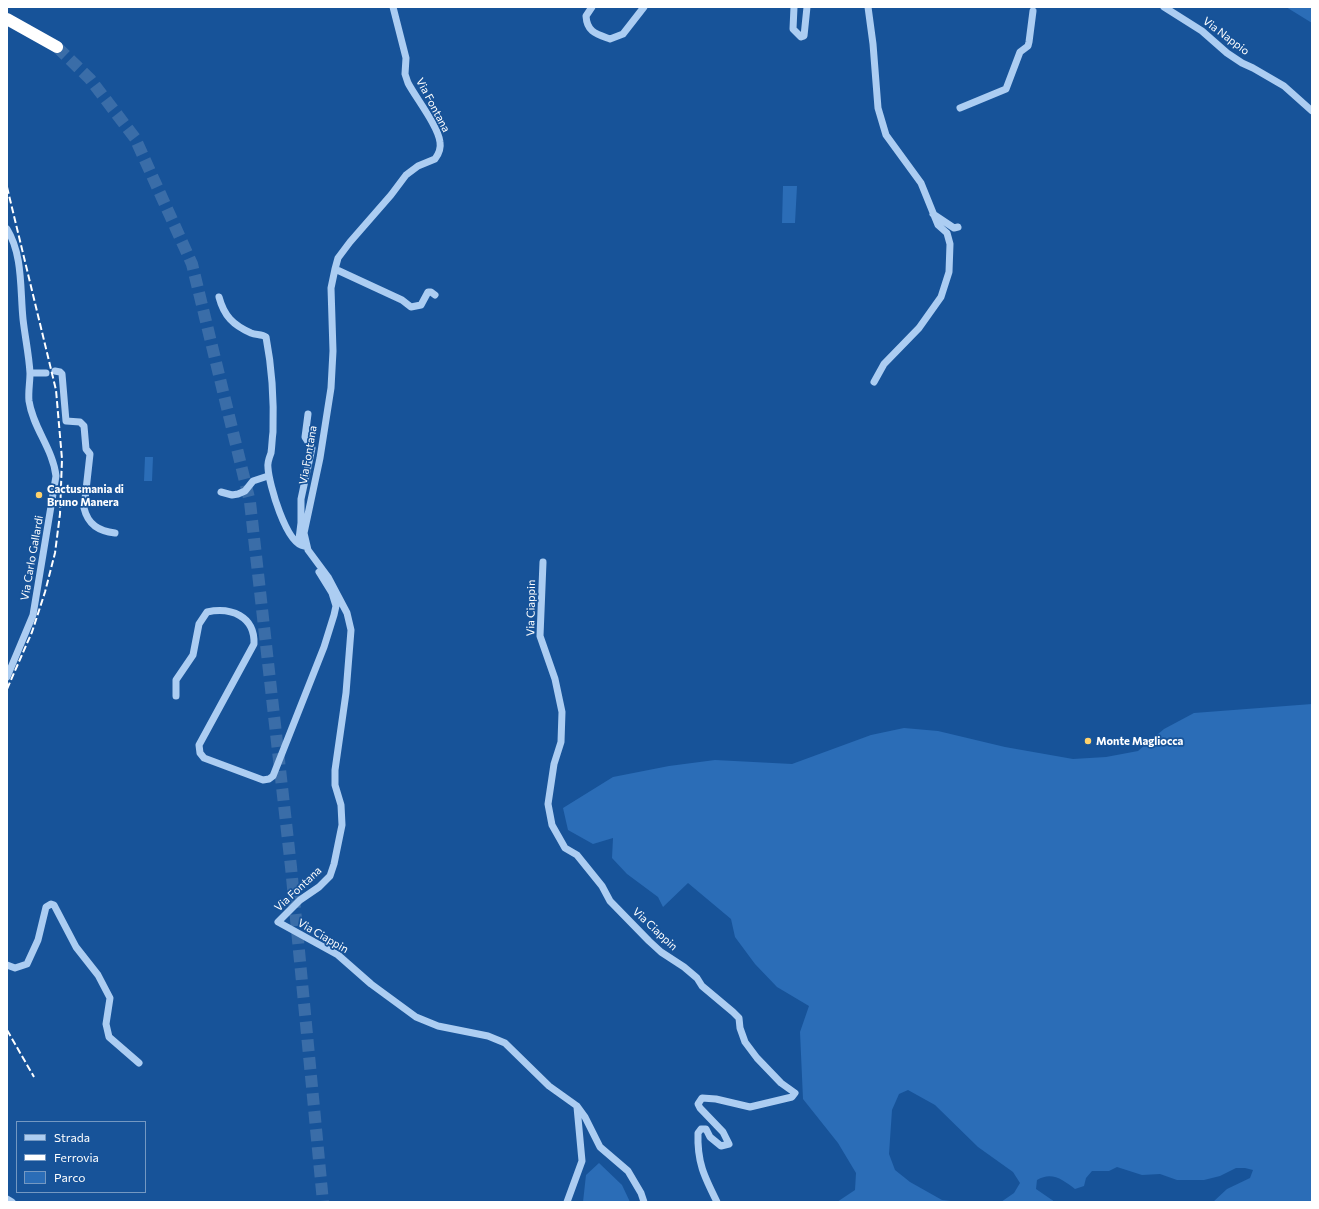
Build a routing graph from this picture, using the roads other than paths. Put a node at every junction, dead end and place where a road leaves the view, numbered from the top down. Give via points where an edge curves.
1 (393, 7) edge
2 (592, 7) edge
3 (644, 7) edge
4 (794, 7) edge
5 (807, 7) edge
6 (868, 7) edge
7 (1164, 7) edge
8 (1032, 11) dead end
9 (7, 19) edge
10 (57, 47) tunnel mouth
11 (960, 108) dead end
12 (1312, 111) edge
13 (933, 214) junction
14 (958, 226) dead end
15 (7, 229) edge
16 (335, 269) junction
17 (434, 295) dead end
18 (219, 297) dead end
19 (55, 371) dead end
20 (30, 373) junction
21 (46, 373) dead end
22 (874, 382) dead end
23 (308, 414) dead end
24 (268, 476) junction
25 (221, 492) dead end
26 (115, 533) dead end
27 (304, 545) junction
28 (543, 562) dead end
29 (317, 564) junction
30 (7, 677) edge
31 (176, 696) dead end
32 (278, 922) joint
33 (7, 966) edge
34 (139, 1063) dead end
35 (577, 1106) junction
36 (7, 1199) edge
37 (12, 1202) edge
38 (567, 1202) edge
39 (644, 1202) edge
40 (717, 1202) edge

1 - 16 street, Via Fontana via 406,58 405,74 436,130 440,149 435,159 418,166 406,175 350,242 338,258
2 - 3 street via 586,16 589,29 610,39 623,34
4 - 5 street via 793,30 801,37 804,36 806,28
6 - 13 street via 878,108 886,135 921,183
7 - 12 street, Via Nappio via 1202,31 1242,64 1284,86
8 - 11 street via 1028,46 1020,52 1006,89
9 - 10 highway
13 - 14 street via 954,228
13 - 22 street via 950,244 949,272 941,297 919,328 884,364
15 - 20 street, Via Carlo Gallardi via 11,235 19,267
16 - 17 street via 402,300 411,307 421,305 428,292
16 - 27 street, Via Fontana via 331,288 333,351 330,389 320,458 305,524
18 - 24 street via 228,319 253,334 266,337 274,415
19 - 26 street via 62,374 66,421 80,422 84,426 86,449 90,454 84,508 86,516 100,530
20 - 21 street
20 - 30 street, Via Carlo Gallardi via 29,400 33,420 51,456 56,476 33,615
23 - 27 street via 305,437 310,443 311,452 301,499 299,539
24 - 25 street via 253,481 245,491 238,494
24 - 27 street via 275,504 283,521
27 - 29 street, Via Fontana
28 - 40 street, Via Ciappin via 540,636 555,679 562,712 561,742 554,764 548,804 552,826 565,848 577,855 585,864 610,901 661,952 684,966 702,986 739,1018 745,1042 781,1083 795,1093 792,1097 750,1107 702,1098 698,1104 700,1108 723,1132 729,1144 721,1146 706,1129 698,1133 699,1159
29 - 31 street via 336,606 324,647 273,776 263,780 204,758 200,753 202,737 254,644 248,621 241,615 216,610 207,612 199,624 193,655 176,680
29 - 32 street, Via Fontana via 328,577 347,613 351,630 346,693 335,770 342,825 330,876
32 - 35 street, Via Ciappin via 338,955 371,984 416,1017 438,1026 488,1036 506,1043 549,1086
33 - 34 street via 15,968 27,964 38,940 46,907 51,904 54,906 76,947 102,982 110,998 106,1024 109,1037
35 - 38 street via 582,1161
35 - 39 street, Via Ciappin via 600,1147 628,1171
36 - 37 street

